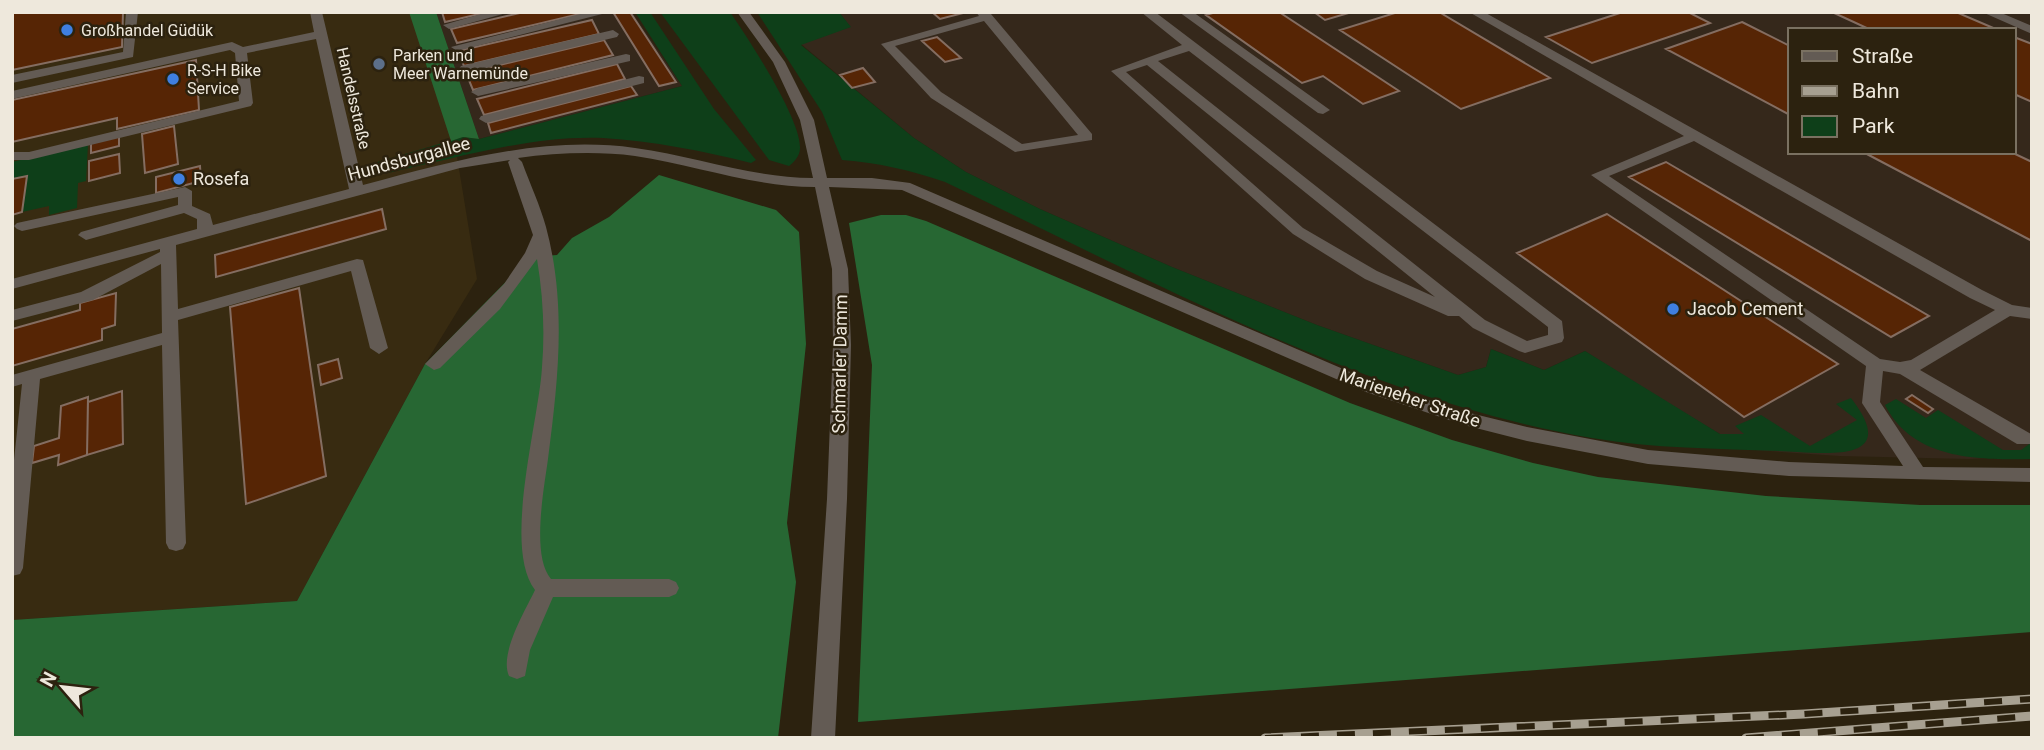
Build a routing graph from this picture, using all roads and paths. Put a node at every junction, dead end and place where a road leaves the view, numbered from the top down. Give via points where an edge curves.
1 (132, 12) edge
2 (316, 12) edge
3 (504, 12) edge
4 (743, 12) edge
5 (1147, 12) edge
6 (1185, 12) edge
7 (1475, 12) edge
8 (1988, 12) edge
9 (600, 13) edge
10 (985, 15) edge
11 (449, 25) dead end
12 (2032, 30) edge
13 (321, 34) junction
14 (613, 34) junction
15 (1192, 46) junction
16 (457, 47) dead end
17 (241, 51) junction
18 (626, 58) junction
19 (1149, 60) junction
20 (465, 69) dead end
21 (12, 79) edge
22 (478, 92) dead end
23 (12, 95) edge
24 (1323, 110) dead end
25 (486, 118) dead end
26 (1693, 137) junction
27 (12, 156) edge
28 (515, 162) dead end
29 (822, 184) junction
30 (357, 192) junction
31 (185, 208) junction
32 (22, 226) dead end
33 (540, 231) junction
34 (205, 233) junction
35 (86, 235) dead end
36 (168, 249) junction
37 (12, 284) edge
38 (2008, 310) junction
39 (2032, 314) edge
40 (12, 316) edge
41 (169, 317) junction
42 (1479, 324) junction
43 (169, 337) junction
44 (379, 348) dead end
45 (434, 364) dead end
46 (1875, 364) junction
47 (1903, 368) junction
48 (32, 376) junction
49 (12, 381) edge
50 (2024, 439) dead end
51 (1918, 474) junction
52 (2032, 475) edge
53 (176, 543) dead end
54 (13, 568) edge
55 (546, 588) junction
56 (669, 588) dead end
57 (517, 669) dead end
58 (823, 738) edge

1 - 21 street via 129,54
2 - 13 street, Handelsstraße
3 - 11 street
4 - 29 street, Schmarler Damm via 779,62 807,120
5 - 15 street
6 - 24 street
7 - 26 street
8 - 12 street
9 - 14 street
9 - 16 street
10 - 10 street via 887,44 936,94 1020,149 1087,137
13 - 17 street
13 - 30 street, Handelsstraße
14 - 18 street
14 - 20 street
15 - 19 street
15 - 42 street via 1556,325 1556,338 1525,347
17 - 23 street via 232,46
17 - 27 street via 246,103 29,156
18 - 22 street
18 - 25 street via 643,86
19 - 42 street
19 - 42 street via 1117,71 1298,231 1371,275
26 - 38 street
26 - 46 street via 1598,176
28 - 33 street
29 - 30 street, Hundsburgallee via 771,180 632,152 567,149 459,164
29 - 51 street, Marieneher Straße via 887,183 930,195 1360,383 1464,418 1592,449 1648,457
29 - 58 street, Schmarler Damm via 840,269 842,345
30 - 34 street, Hundsburgallee
31 - 32 street via 186,191
31 - 34 street via 205,217
31 - 35 street
33 - 45 street via 534,256
33 - 55 street via 552,351 531,539 538,581
34 - 36 street, Hundsburgallee
36 - 37 street, Hundsburgallee
36 - 40 street via 88,296
36 - 41 street
38 - 39 street
38 - 47 street via 1916,365
41 - 43 street
41 - 44 street via 357,264
43 - 48 street
43 - 53 street
46 - 47 street
46 - 51 street via 1871,403
47 - 50 street
48 - 49 street
48 - 54 street
51 - 52 street, Marieneher Straße
55 - 56 street
55 - 57 street via 519,650

